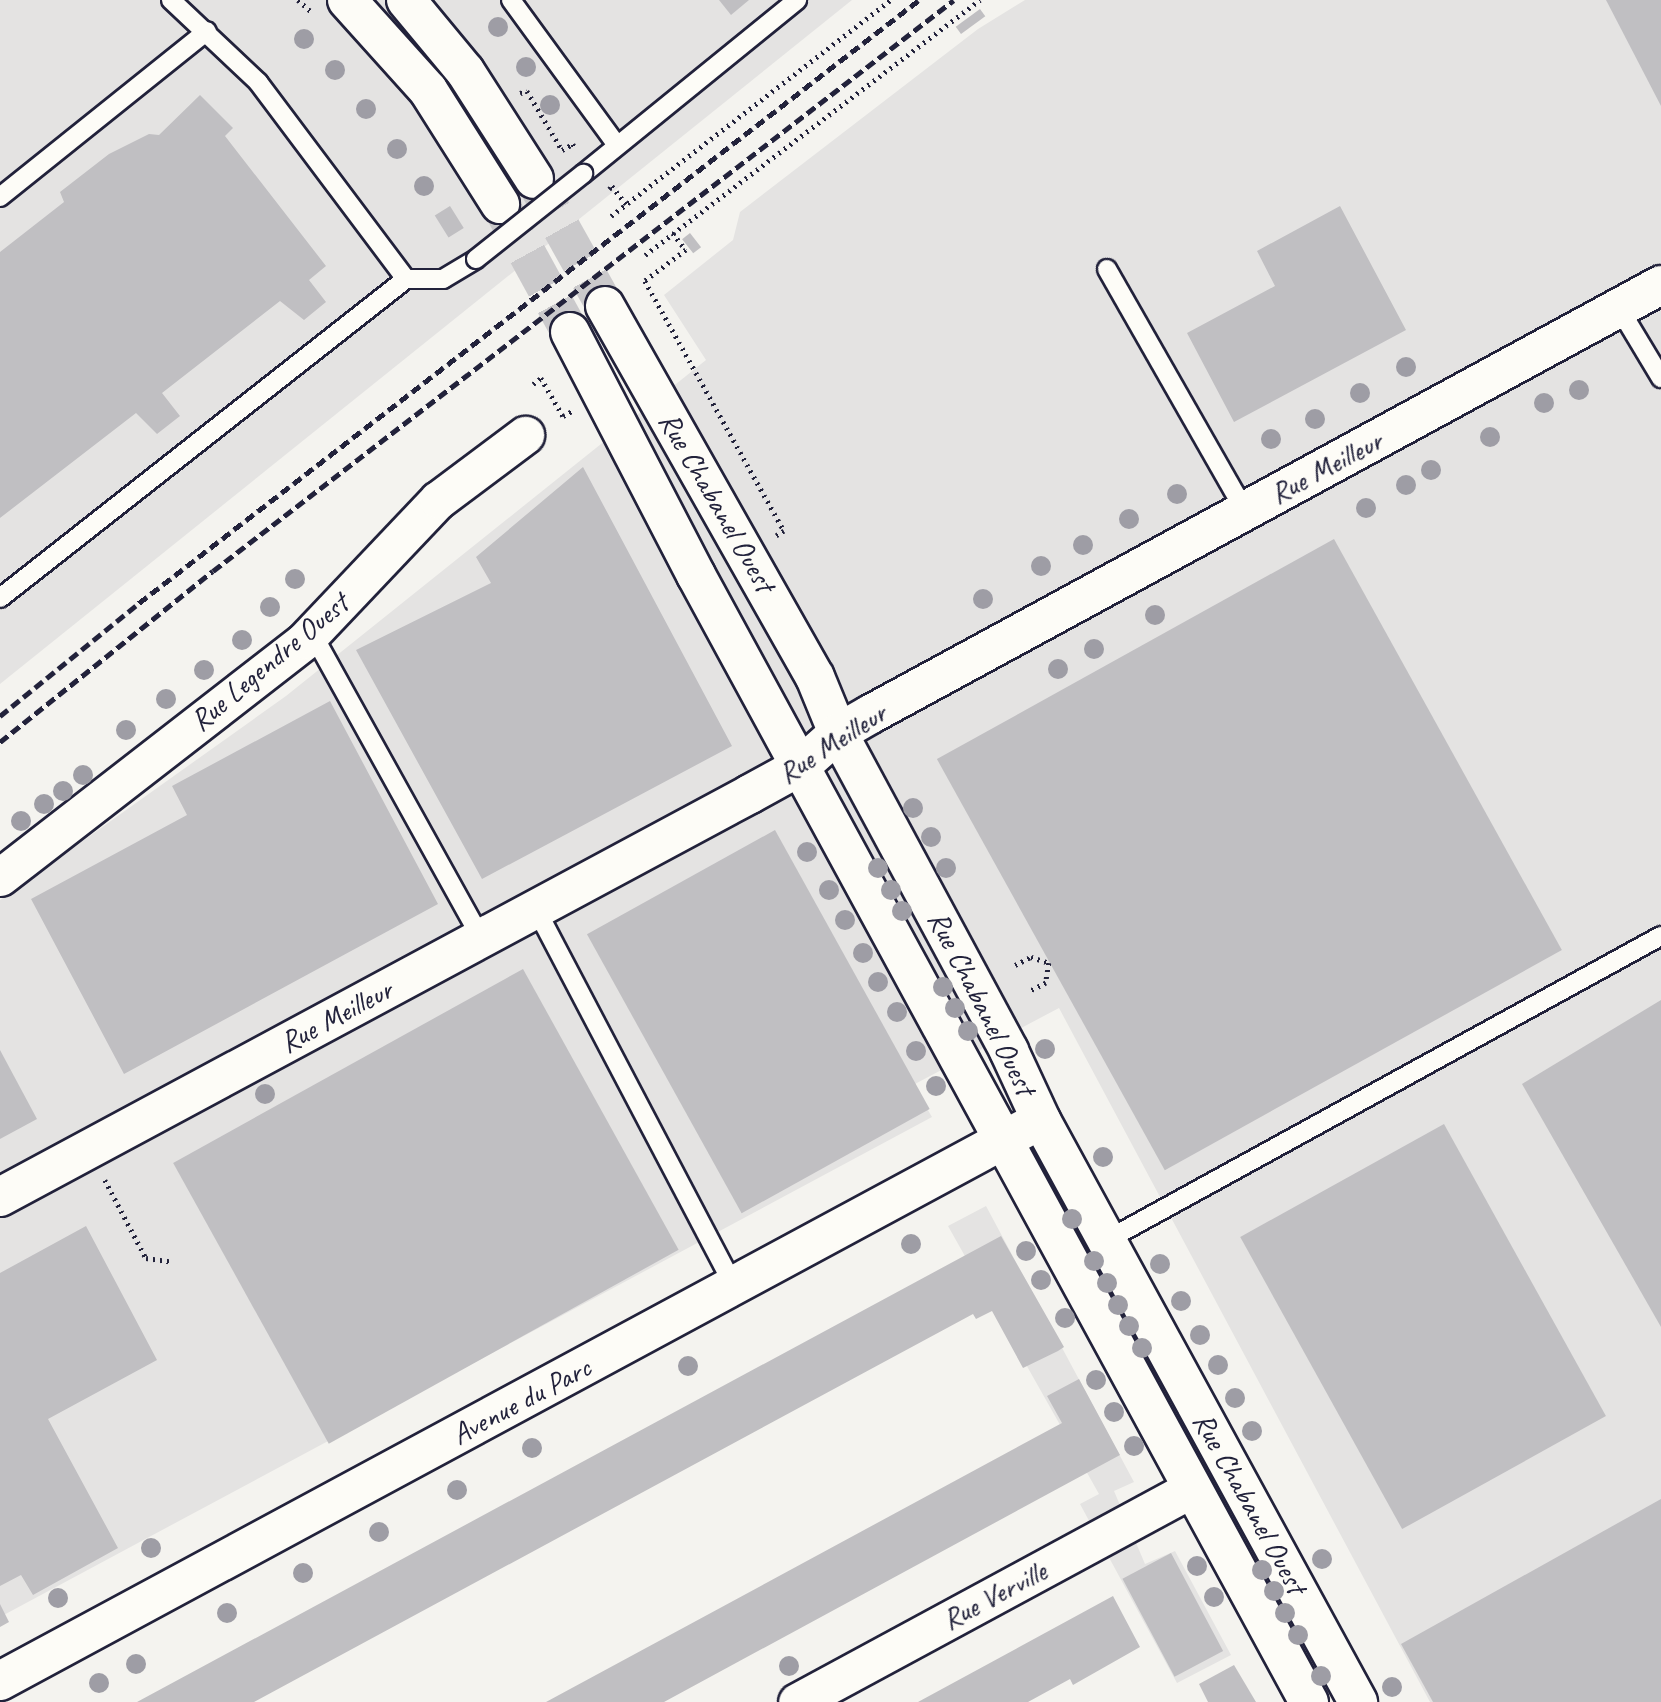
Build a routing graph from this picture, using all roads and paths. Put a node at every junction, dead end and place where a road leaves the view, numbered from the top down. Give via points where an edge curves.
1 (171, 0) edge
2 (347, 0) edge
3 (406, 0) edge
4 (511, 0) edge
5 (797, 0) edge
6 (890, 0) edge
7 (980, 0) edge
8 (207, 31) junction
9 (518, 94) dead end
10 (616, 144) junction
11 (577, 152) dead end
12 (534, 179) tunnel mouth
13 (615, 190) dead end
14 (0, 197) edge
15 (500, 204) tunnel mouth
16 (626, 204) junction
17 (611, 216) dead end
18 (673, 233) junction
19 (645, 255) dead end
20 (1107, 269) dead end
21 (407, 279) junction
22 (1661, 285) edge
23 (605, 306) tunnel mouth
24 (1619, 308) junction
25 (570, 332) tunnel mouth
26 (1661, 378) edge
27 (533, 384) dead end
28 (573, 410) dead end
29 (525, 435) dead end
30 (1245, 511) junction
31 (772, 538) dead end
32 (0, 598) edge
33 (312, 634) junction
34 (838, 733) junction
35 (801, 766) junction
36 (0, 877) edge
37 (536, 909) junction
38 (1661, 936) edge
39 (481, 939) junction
40 (1016, 965) dead end
41 (1030, 991) dead end
42 (1041, 1120) junction
43 (1003, 1141) junction
44 (105, 1180) dead end
45 (0, 1197) edge
46 (1107, 1240) junction
47 (173, 1262) dead end
48 (734, 1286) junction
49 (1192, 1488) junction
50 (0, 1681) edge
51 (796, 1702) edge
52 (1309, 1702) edge
53 (1358, 1702) edge

1 - 8 lane
2 - 15 street via 428,90
3 - 12 street via 465,71
4 - 10 lane
5 - 10 lane
6 - 16 path
7 - 18 path
8 - 14 lane
8 - 21 lane via 274,102
9 - 11 path via 527,91 562,150 573,144
10 - 21 lane, bridge via 476,259 443,279
13 - 16 path
16 - 17 path
18 - 19 path
18 - 31 path via 686,250 645,281 784,531
20 - 30 lane
21 - 32 lane
22 - 24 street, Rue Meilleur
23 - 34 street, Rue Chabanel Ouest via 796,642
24 - 26 lane
24 - 30 street, Rue Meilleur
25 - 35 street, Rue Chabanel Ouest
27 - 28 path via 541,378 563,416
29 - 33 street, Rue Legendre Ouest via 438,500
30 - 34 street, Rue Meilleur
33 - 36 street, Rue Legendre Ouest
33 - 39 lane
34 - 35 street, Rue Meilleur
34 - 42 street, Rue Chabanel Ouest via 1009,1051
35 - 37 street, Rue Meilleur
35 - 43 street, Rue Chabanel Ouest
37 - 39 street, Rue Meilleur
37 - 48 lane
38 - 46 lane via 1362,1109
39 - 45 street, Rue Meilleur
40 - 41 path via 1031,957 1049,964 1046,983
42 - 43 street, Avenue du Parc
42 - 46 street, Rue Chabanel Ouest
43 - 48 street, Avenue du Parc
43 - 49 street, Rue Chabanel Ouest
44 - 47 path via 146,1258
46 - 53 street, Rue Chabanel Ouest
48 - 50 street, Avenue du Parc
49 - 51 street, Rue Verville
49 - 52 street, Rue Chabanel Ouest

